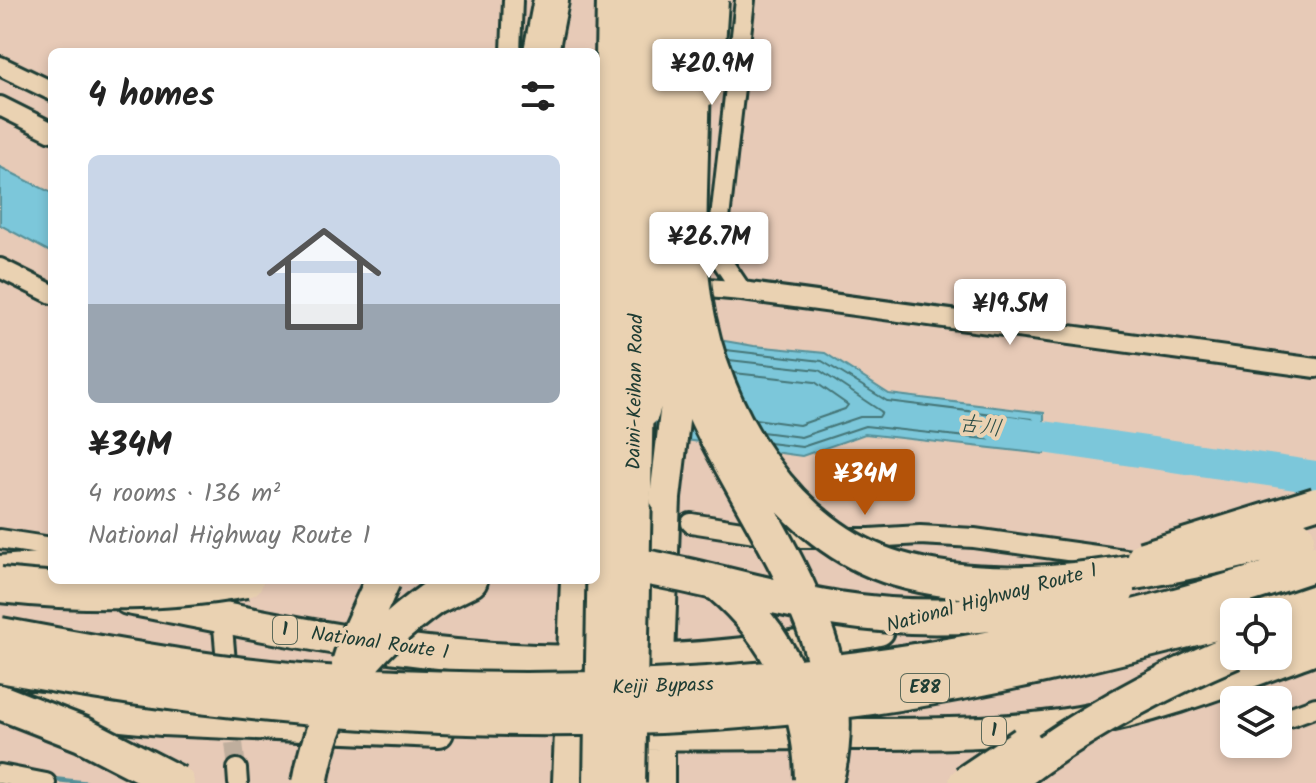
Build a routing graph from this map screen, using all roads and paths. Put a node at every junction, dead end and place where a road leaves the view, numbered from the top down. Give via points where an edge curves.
1 (513, 0) edge
2 (551, 0) edge
3 (557, 0) edge
4 (572, 0) edge
5 (614, 0) edge
6 (644, 0) edge
7 (671, 0) edge
8 (694, 0) edge
9 (713, 0) edge
10 (745, 0) edge
11 (511, 48) edge
12 (542, 48) edge
13 (562, 48) edge
14 (563, 48) edge
15 (0, 66) edge
16 (48, 89) edge
17 (0, 106) edge
18 (48, 130) edge
19 (701, 152) junction
20 (600, 236) edge
21 (711, 245) junction
22 (0, 268) edge
23 (600, 273) edge
24 (742, 291) junction
25 (48, 292) edge
26 (1316, 368) edge
27 (1316, 503) edge
28 (691, 523) dead end
29 (600, 527) edge
30 (0, 539) edge
31 (1310, 543) edge
32 (48, 546) edge
33 (600, 561) edge
34 (48, 569) edge
35 (0, 574) edge
36 (48, 583) edge
37 (53, 584) edge
38 (215, 584) edge
39 (381, 584) edge
40 (462, 584) edge
41 (576, 584) edge
42 (0, 585) edge
43 (1316, 589) edge
44 (1291, 598) edge
45 (1316, 615) edge
46 (1220, 622) edge
47 (1292, 625) edge
48 (223, 627) dead end
49 (0, 635) edge
50 (1316, 648) edge
51 (1220, 657) edge
52 (659, 658) junction
53 (573, 659) junction
54 (0, 665) edge
55 (1195, 667) junction
56 (227, 674) dead end
57 (615, 700) junction
58 (0, 703) edge
59 (1316, 707) edge
60 (1292, 716) edge
61 (571, 734) junction
62 (659, 734) junction
63 (0, 774) edge
64 (46, 783) edge
65 (148, 783) edge
66 (177, 783) edge
67 (310, 783) edge
68 (334, 783) edge
69 (568, 783) edge
70 (601, 783) edge
71 (614, 783) edge
72 (628, 783) edge
73 (659, 783) edge
74 (812, 783) edge
75 (825, 783) edge
76 (966, 783) edge
77 (1004, 783) edge

1 - 11 street
2 - 12 highway
3 - 13 highway
4 - 14 highway
5 - 70 highway, Daini-Keihan Road, bridge
6 - 72 highway, Daini-Keihan Road, bridge
7 - 75 highway, bridge via 666,186 671,306 708,422 784,561 824,657 833,717
8 - 31 highway, bridge via 690,253 702,336 714,377 748,447 801,513 859,553 894,568 976,583 1099,576
9 - 19 highway, bridge
10 - 21 street via 721,218
15 - 16 street
17 - 18 street
19 - 52 highway, bridge via 665,498
19 - 57 highway, bridge via 625,491 618,540
20 - 21 street
21 - 24 street
22 - 25 street
23 - 24 street
24 - 26 street
27 - 52 highway, National Highway Route 1 / 1, bridge via 1028,592 879,630 764,650
28 - 43 street via 787,538 974,538
29 - 74 highway, bridge via 638,536 683,558 728,592 765,631 795,683 808,735
30 - 32 street
31 - 33 highway, bridge via 1054,607 964,618 836,609 650,567
31 - 57 highway, Keiji Bypass / E88, bridge via 1133,618 1036,640
34 - 35 highway
35 - 36 highway, National Route 1 / 1
37 - 53 highway, National Route 1 / 1 via 383,646
38 - 42 highway, bridge via 148,592
39 - 68 highway, bridge via 359,633 338,705
40 - 67 highway, bridge via 402,620 353,672 326,726
41 - 53 highway
43 - 44 highway
45 - 47 highway
46 - 57 highway, Keiji Bypass / E88, bridge via 1046,666 770,709 670,716
48 - 56 street
49 - 57 highway, Keiji Bypass / E88, bridge via 147,661 355,685
50 - 62 highway, National Highway Route 1 / 1 via 1187,695 1079,722 965,732
51 - 55 highway, bridge
52 - 57 highway, National Highway Route 1 / 1
52 - 57 highway via 625,704
52 - 62 highway
53 - 57 highway, National Highway Route 1 / 1
53 - 61 highway
54 - 57 highway, Keiji Bypass / E88, bridge via 358,714 466,718
55 - 76 highway, bridge via 1046,731
55 - 77 highway, bridge via 1096,722
57 - 61 highway, National Highway Route 1 / 1
57 - 61 highway via 609,692
57 - 62 highway, National Highway Route 1 / 1
57 - 71 highway
58 - 61 highway, 1 via 264,726
58 - 65 highway, bridge via 100,752
58 - 66 highway, bridge via 82,734
59 - 60 street
61 - 69 highway
62 - 73 highway
63 - 64 street

